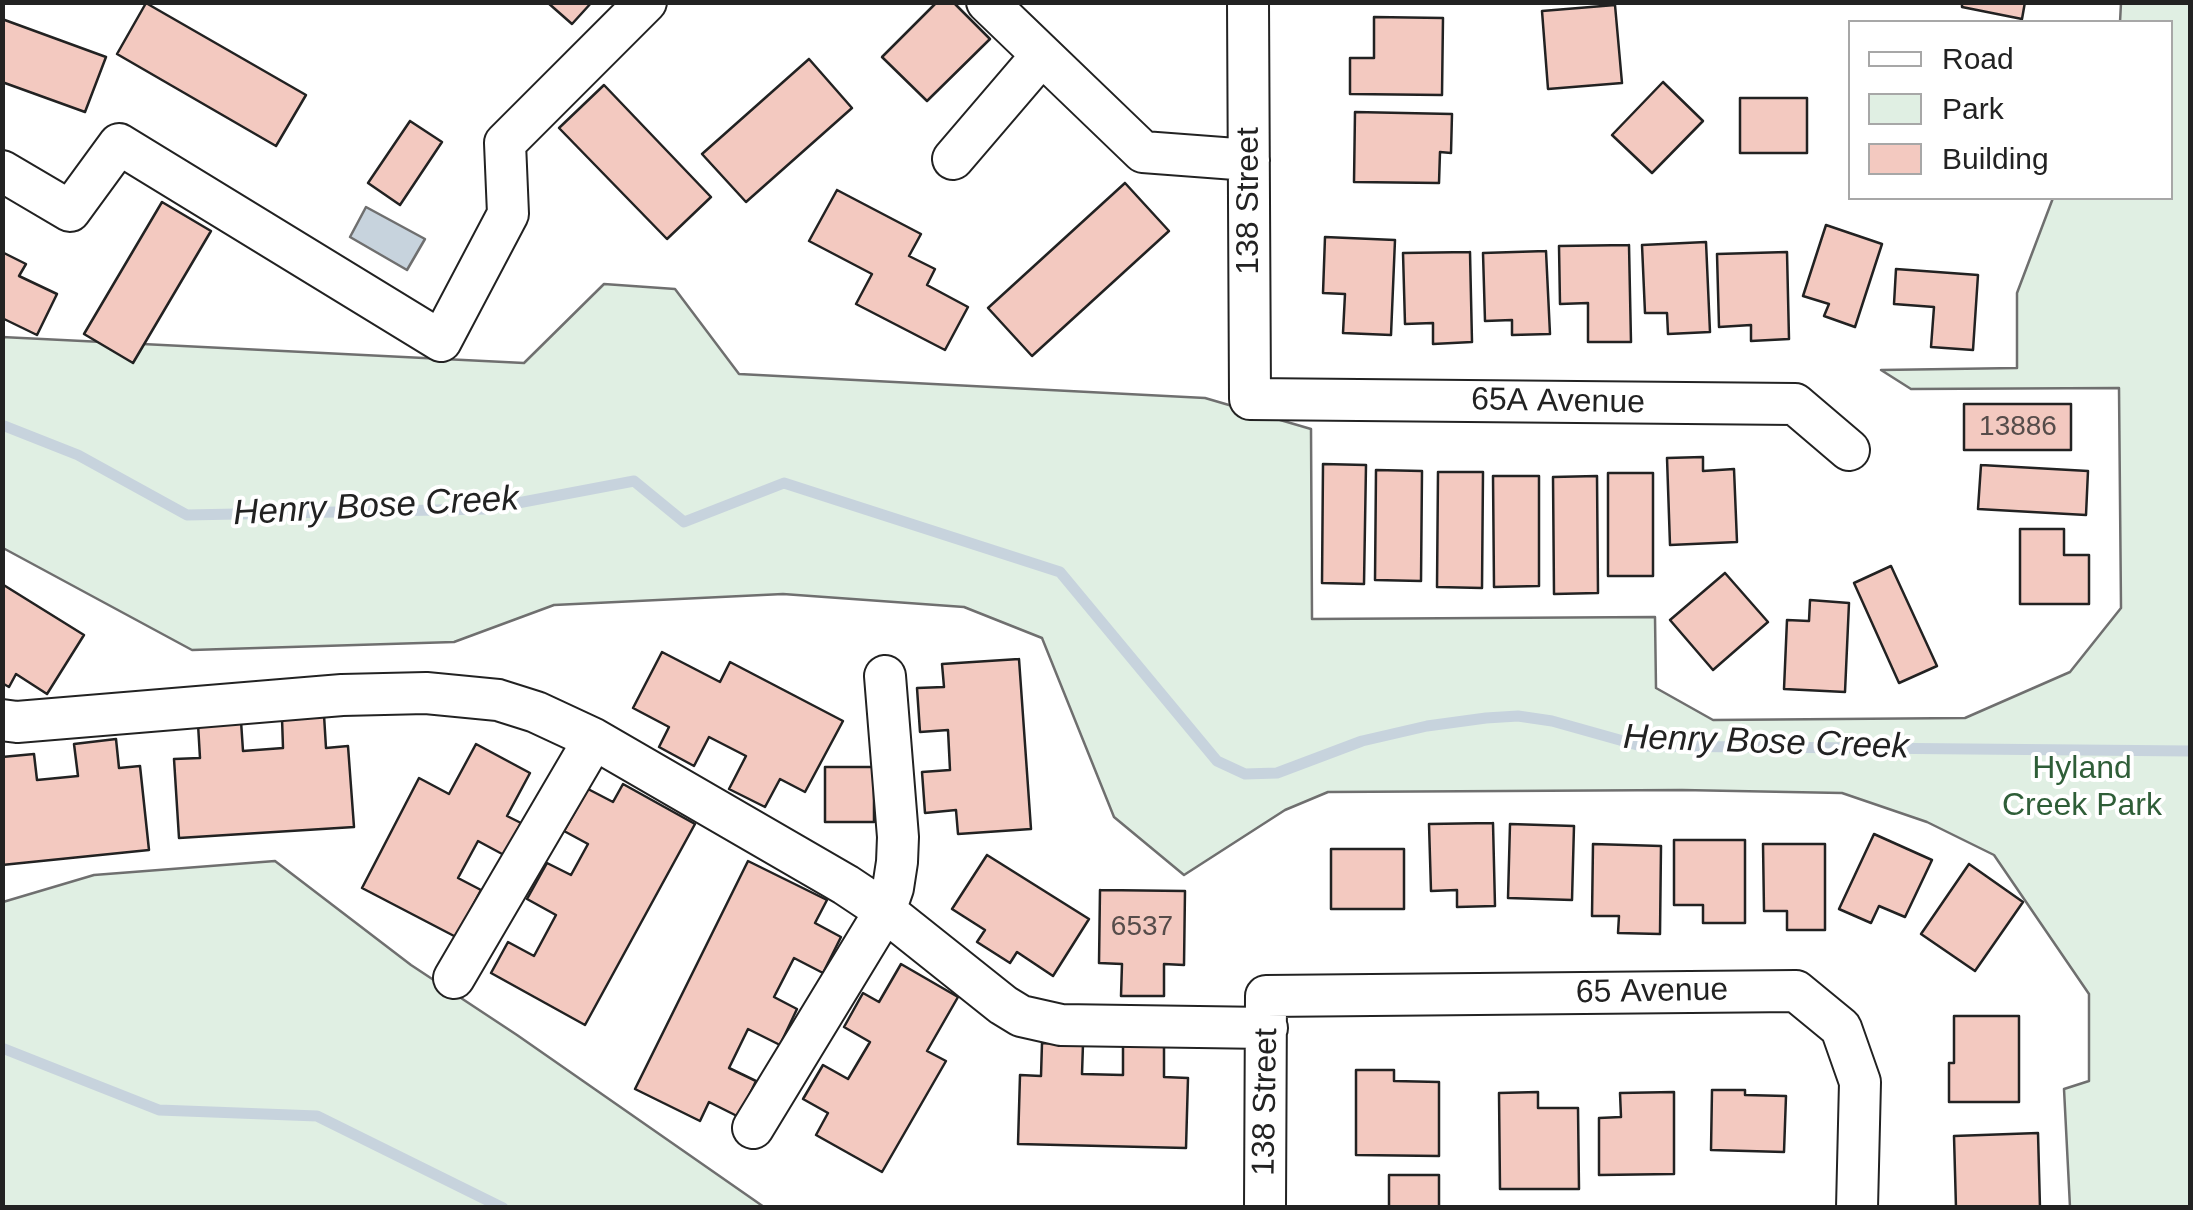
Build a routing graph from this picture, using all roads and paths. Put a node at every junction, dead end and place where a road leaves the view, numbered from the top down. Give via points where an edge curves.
1 (646, 2) edge
2 (988, 2) edge
3 (1248, 2) edge
4 (1042, 55) junction
5 (953, 158) dead end
6 (1249, 160) junction
7 (2, 171) edge
8 (1250, 399) joint
9 (1849, 450) dead end
10 (885, 676) dead end
11 (2, 720) edge
12 (594, 739) junction
13 (885, 910) junction
14 (454, 978) dead end
15 (1267, 1012) junction
16 (753, 1128) dead end
17 (1265, 1208) edge
18 (1856, 1208) edge

1 - 7 street via 506,143 508,214 441,341 120,144 70,211
2 - 4 street
3 - 6 street, 138 Street
4 - 5 street
4 - 6 street via 1143,152
6 - 8 street, 138 Street
8 - 9 street, 65A Avenue via 1796,404
10 - 13 street via 898,862
11 - 12 street, 65 Avenue via 426,693 498,700
12 - 13 street, 65 Avenue
12 - 14 street
13 - 15 street, 65 Avenue via 1003,1005 1032,1019 1061,1025
13 - 16 street
15 - 17 street, 138 Street
15 - 18 street, 65 Avenue via 1796,991 1841,1028 1860,1082

